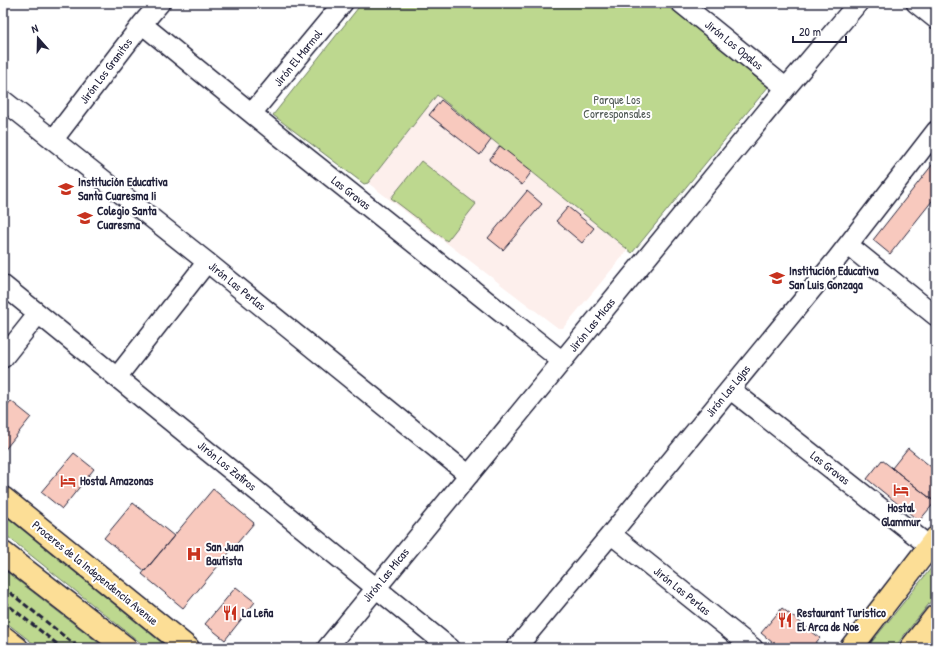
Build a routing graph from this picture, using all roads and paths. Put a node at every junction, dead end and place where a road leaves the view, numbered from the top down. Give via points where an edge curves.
1 (160, 3) edge
2 (343, 3) edge
3 (681, 3) edge
4 (858, 3) edge
5 (916, 3) edge
6 (936, 19) edge
7 (142, 24) junction
8 (786, 88) junction
9 (3, 100) edge
10 (252, 113) junction
11 (936, 131) edge
12 (53, 140) junction
13 (848, 245) junction
14 (207, 262) junction
15 (3, 285) edge
16 (38, 314) junction
17 (936, 316) edge
18 (3, 358) edge
19 (562, 361) junction
20 (117, 377) junction
21 (730, 389) junction
22 (469, 475) junction
23 (3, 498) edge
24 (611, 534) junction
25 (932, 542) edge
26 (3, 553) edge
27 (376, 588) junction
28 (936, 616) edge
29 (3, 637) edge
30 (17, 648) edge
31 (126, 648) edge
32 (188, 648) edge
33 (327, 648) edge
34 (450, 648) edge
35 (516, 648) edge
36 (753, 648) edge
37 (851, 648) edge
38 (910, 648) edge

1 - 7 street, Jirón Los Granitos
2 - 10 street, Jirón El Marmol
3 - 8 street, Jirón Los Opalos
4 - 8 street, Jirón Las Micas
5 - 6 street
7 - 10 street, Las Gravas
7 - 12 street, Jirón Los Granitos
8 - 19 street, Jirón Las Micas
9 - 12 street, Jirón Las Perlas
10 - 19 street, Las Gravas
11 - 13 street, Jirón Las Lajas
12 - 14 street, Jirón Las Perlas
13 - 17 street
13 - 21 street, Jirón Las Lajas
14 - 20 street
14 - 22 street, Jirón Las Perlas
15 - 16 street, Jirón Los Zafiros
16 - 18 street
16 - 20 street, Jirón Los Zafiros
19 - 22 street, Jirón Las Micas
20 - 27 street, Jirón Los Zafiros
21 - 24 street, Jirón Las Lajas
21 - 25 street, Las Gravas
22 - 27 street, Jirón Las Micas
23 - 32 main road, Proceres de la Independencia Avenue
24 - 35 street, Jirón Las Lajas
24 - 36 street, Jirón Las Perlas
25 - 37 main road
26 - 31 main road
27 - 33 street, Jirón Las Micas
27 - 34 street, Jirón Los Zafiros
28 - 38 main road
29 - 30 main road

